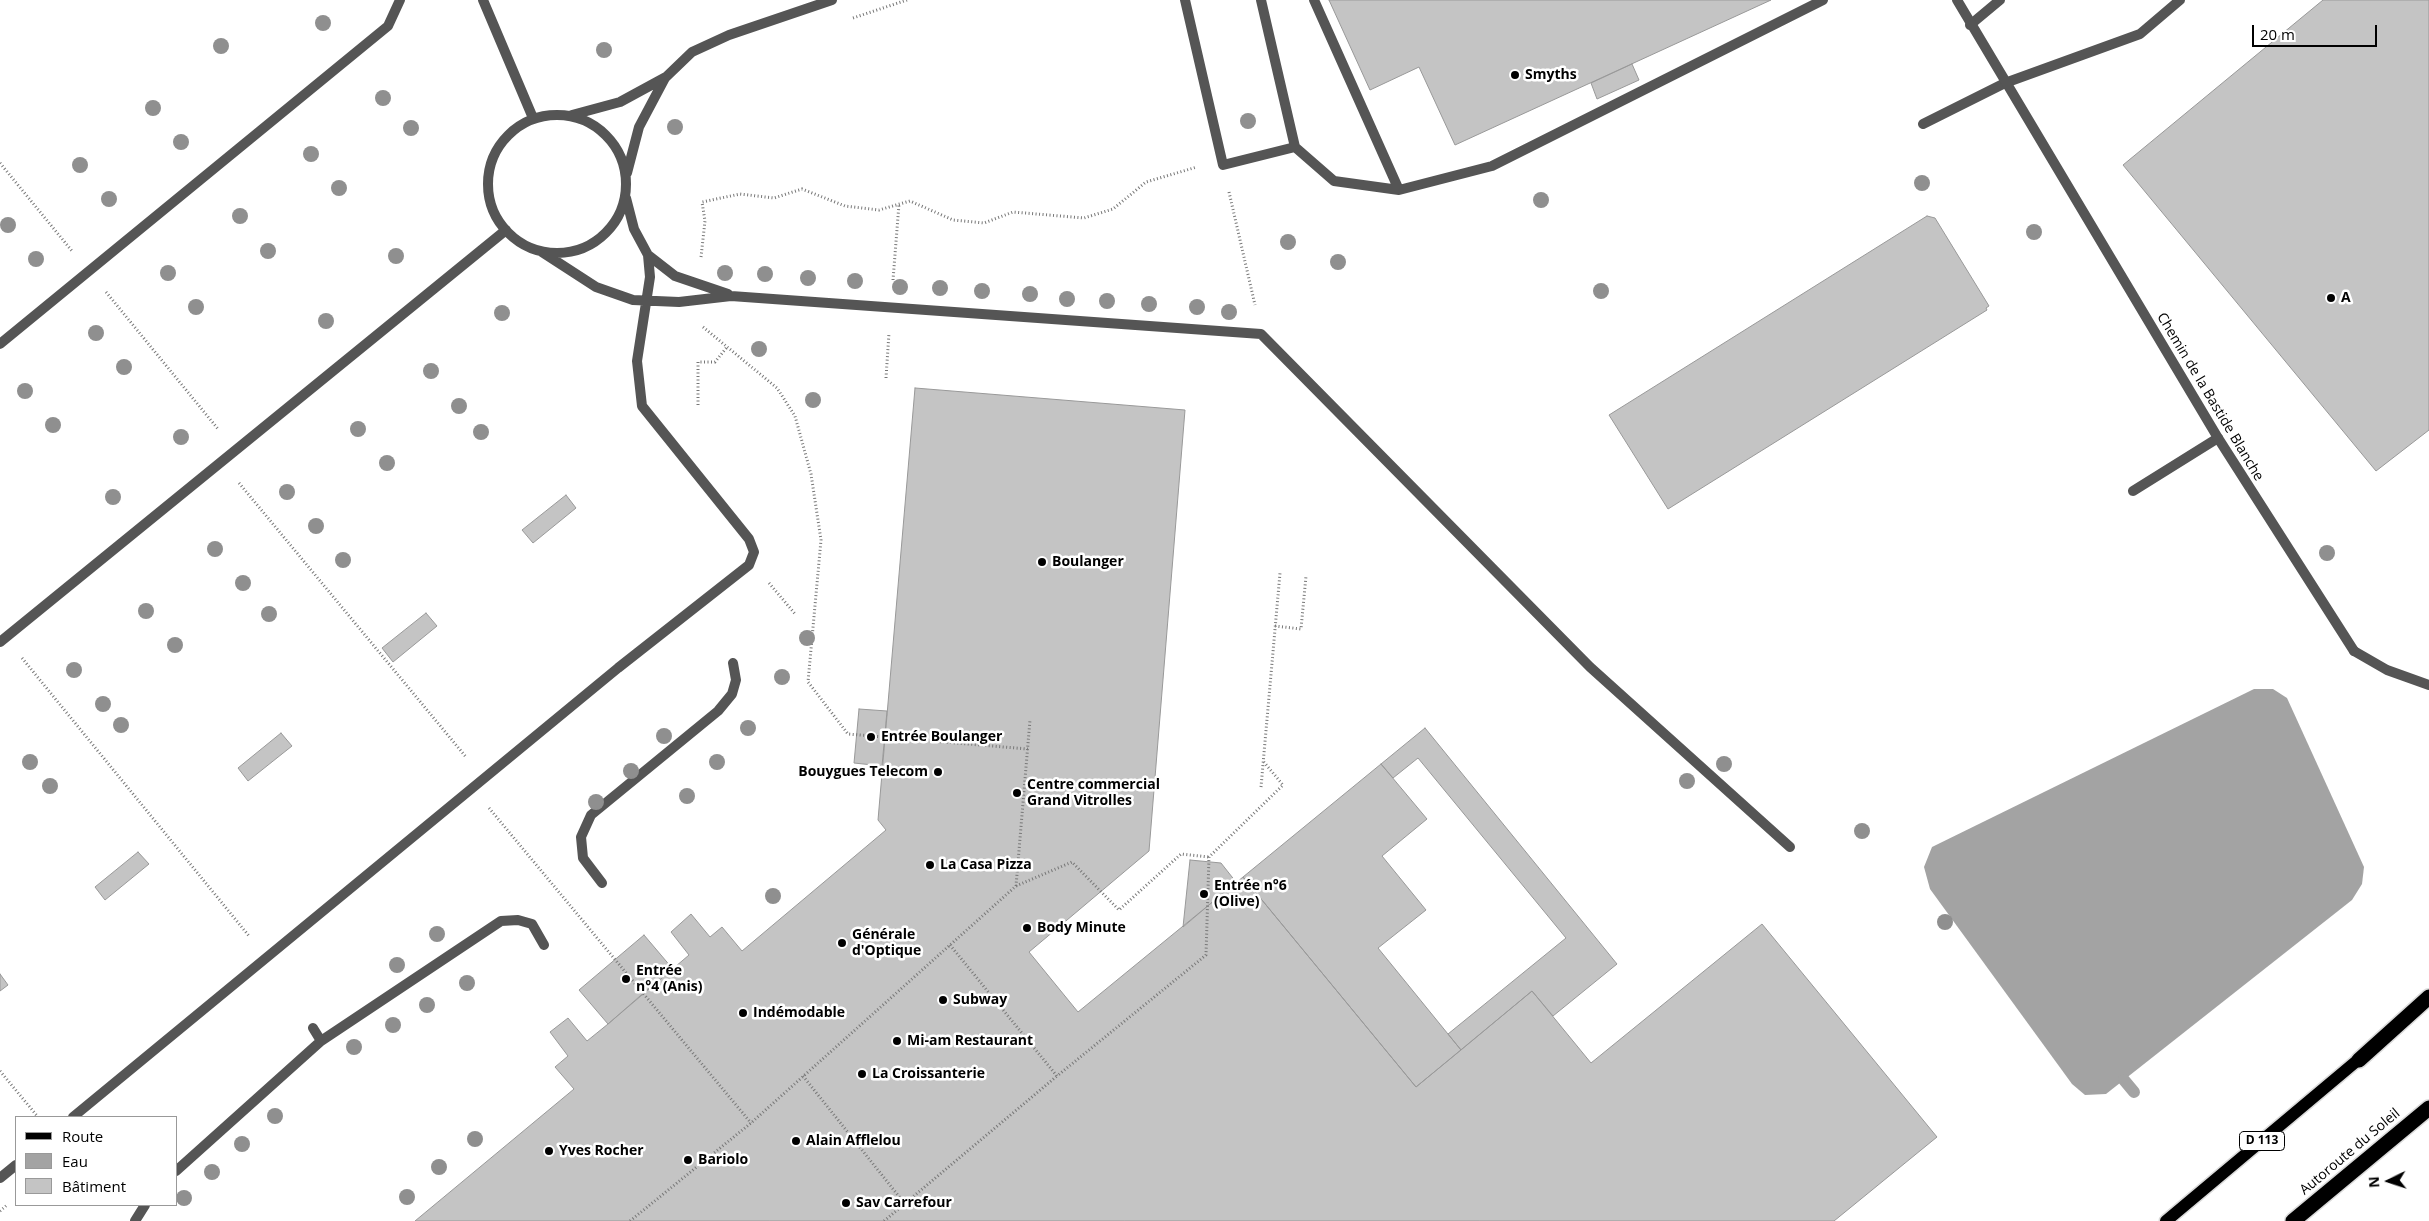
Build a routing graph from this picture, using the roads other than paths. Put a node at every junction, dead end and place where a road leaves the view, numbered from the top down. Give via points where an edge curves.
1 (400, 0) edge
2 (483, 0) edge
3 (832, 0) edge
4 (1185, 0) edge
5 (1261, 0) edge
6 (1314, 0) edge
7 (1824, 0) edge
8 (1957, 0) edge
9 (2000, 0) edge
10 (2180, 0) edge
11 (1970, 25) junction
12 (666, 77) junction
13 (2005, 83) junction
14 (572, 115) junction
15 (533, 118) junction
16 (1923, 124) dead end
17 (1295, 147) junction
18 (626, 174) junction
19 (1399, 190) junction
20 (626, 198) junction
21 (506, 230) junction
22 (542, 252) junction
23 (648, 255) junction
24 (731, 296) junction
25 (647, 301) junction
26 (0, 344) edge
27 (2218, 438) junction
28 (2133, 491) dead end
29 (0, 642) edge
30 (733, 663) dead end
31 (2429, 685) edge
32 (1790, 847) dead end
33 (602, 883) dead end
34 (544, 945) dead end
35 (2429, 997) edge
36 (2429, 1002) edge
37 (313, 1028) dead end
38 (321, 1041) junction
39 (2359, 1060) junction
40 (2429, 1108) edge
41 (74, 1116) edge
42 (15, 1166) edge
43 (178, 1169) edge
44 (0, 1178) edge
45 (144, 1206) edge
46 (135, 1221) edge
47 (2166, 1221) edge
48 (2293, 1221) edge

1 - 26 street via 388,26
2 - 15 street
3 - 12 street via 728,35 692,52
4 - 17 street via 1223,165
5 - 17 street
6 - 19 street
7 - 19 street via 1492,166
8 - 11 street, Chemin de la Bastide Blanche
9 - 11 street
10 - 13 street via 2140,34
11 - 13 street, Chemin de la Bastide Blanche
12 - 14 street via 620,102
12 - 18 street via 638,128
13 - 16 street
13 - 27 street, Chemin de la Bastide Blanche
14 - 15 street via 552,114
14 - 18 street via 590,121 606,133 619,152
15 - 21 street via 504,138 488,173 488,194
17 - 19 street via 1334,181
18 - 20 street
20 - 22 street via 617,220 602,238 583,249 563,254
20 - 23 street via 634,230
21 - 22 street via 522,244
21 - 29 street
22 - 25 street via 596,287 633,300
23 - 24 street via 675,276
23 - 25 street
24 - 25 street via 679,302
24 - 32 street via 1261,334 1590,667
25 - 41 street via 637,361 642,406 749,539 754,552 749,565 647,644
27 - 28 street
27 - 31 street, Chemin de la Bastide Blanche via 2354,651 2387,670
30 - 33 street via 736,680 732,694 718,711 591,815 581,837 583,858
34 - 38 street via 532,924 518,920 501,921
35 - 39 highway
36 - 39 main road, D 113
37 - 38 street
38 - 43 street
39 - 47 main road, D 113
40 - 48 highway, Autoroute du Soleil
42 - 44 street
45 - 46 street

